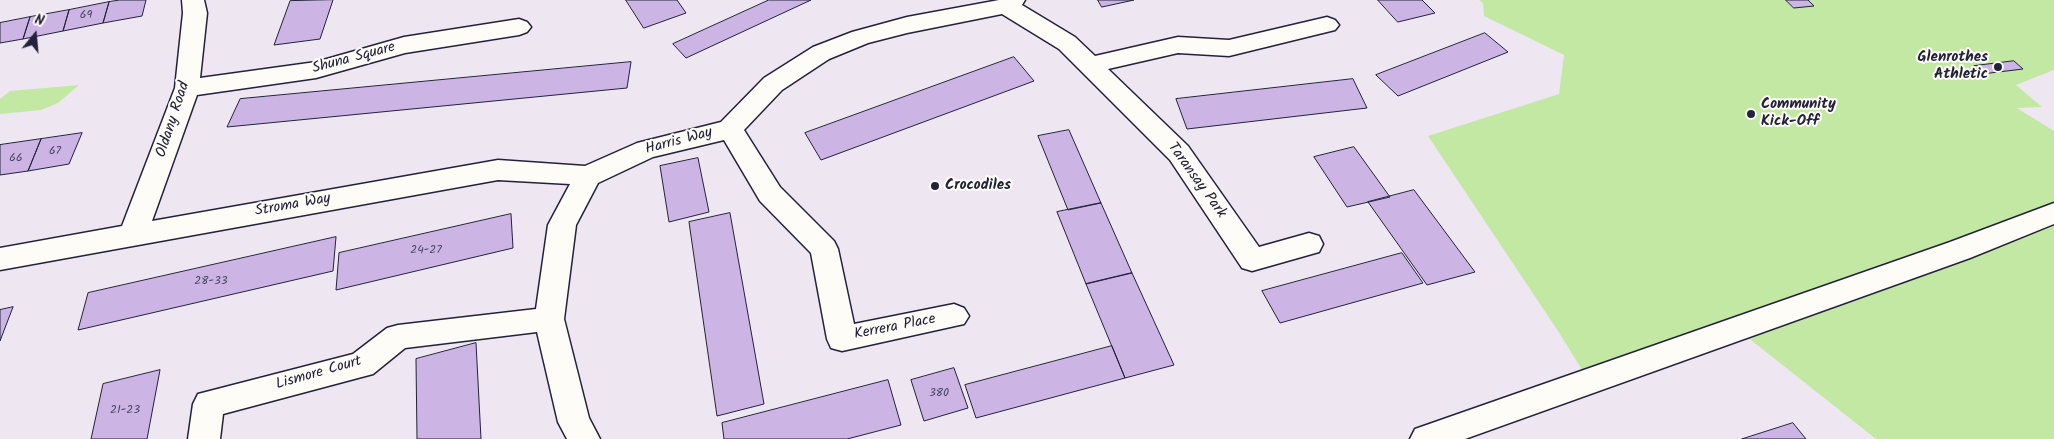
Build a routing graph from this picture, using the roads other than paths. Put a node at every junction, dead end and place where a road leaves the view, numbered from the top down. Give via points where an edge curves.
1 (193, 0) edge
2 (1010, 3) edge
3 (1327, 26) dead end
4 (520, 27) dead end
5 (1091, 65) junction
6 (187, 88) junction
7 (730, 129) junction
8 (588, 176) junction
9 (2054, 214) edge
10 (133, 235) junction
11 (1309, 244) dead end
12 (0, 259) edge
13 (954, 316) dead end
14 (548, 319) junction
15 (204, 439) edge
16 (584, 439) edge
17 (1426, 439) edge

1 - 6 street, Oldany Road via 195,13
2 - 5 street, Taransay Park via 1067,43
2 - 7 street, Harris Way via 907,24 821,53 773,84
3 - 5 street via 1229,48 1178,45
4 - 6 street, Shuna Square via 404,45 316,70
5 - 11 street, Taransay Park via 1179,153 1252,260
6 - 10 street, Oldany Road
7 - 8 street, Harris Way via 646,150
7 - 13 street, Kerrera Place via 770,194 824,249 842,339
8 - 10 street, Stroma Way via 498,170
8 - 14 street via 562,225
9 - 17 street
10 - 12 street, Stroma Way
14 - 15 street, Lismore Court via 398,337 362,365 209,404
14 - 16 street via 574,422

